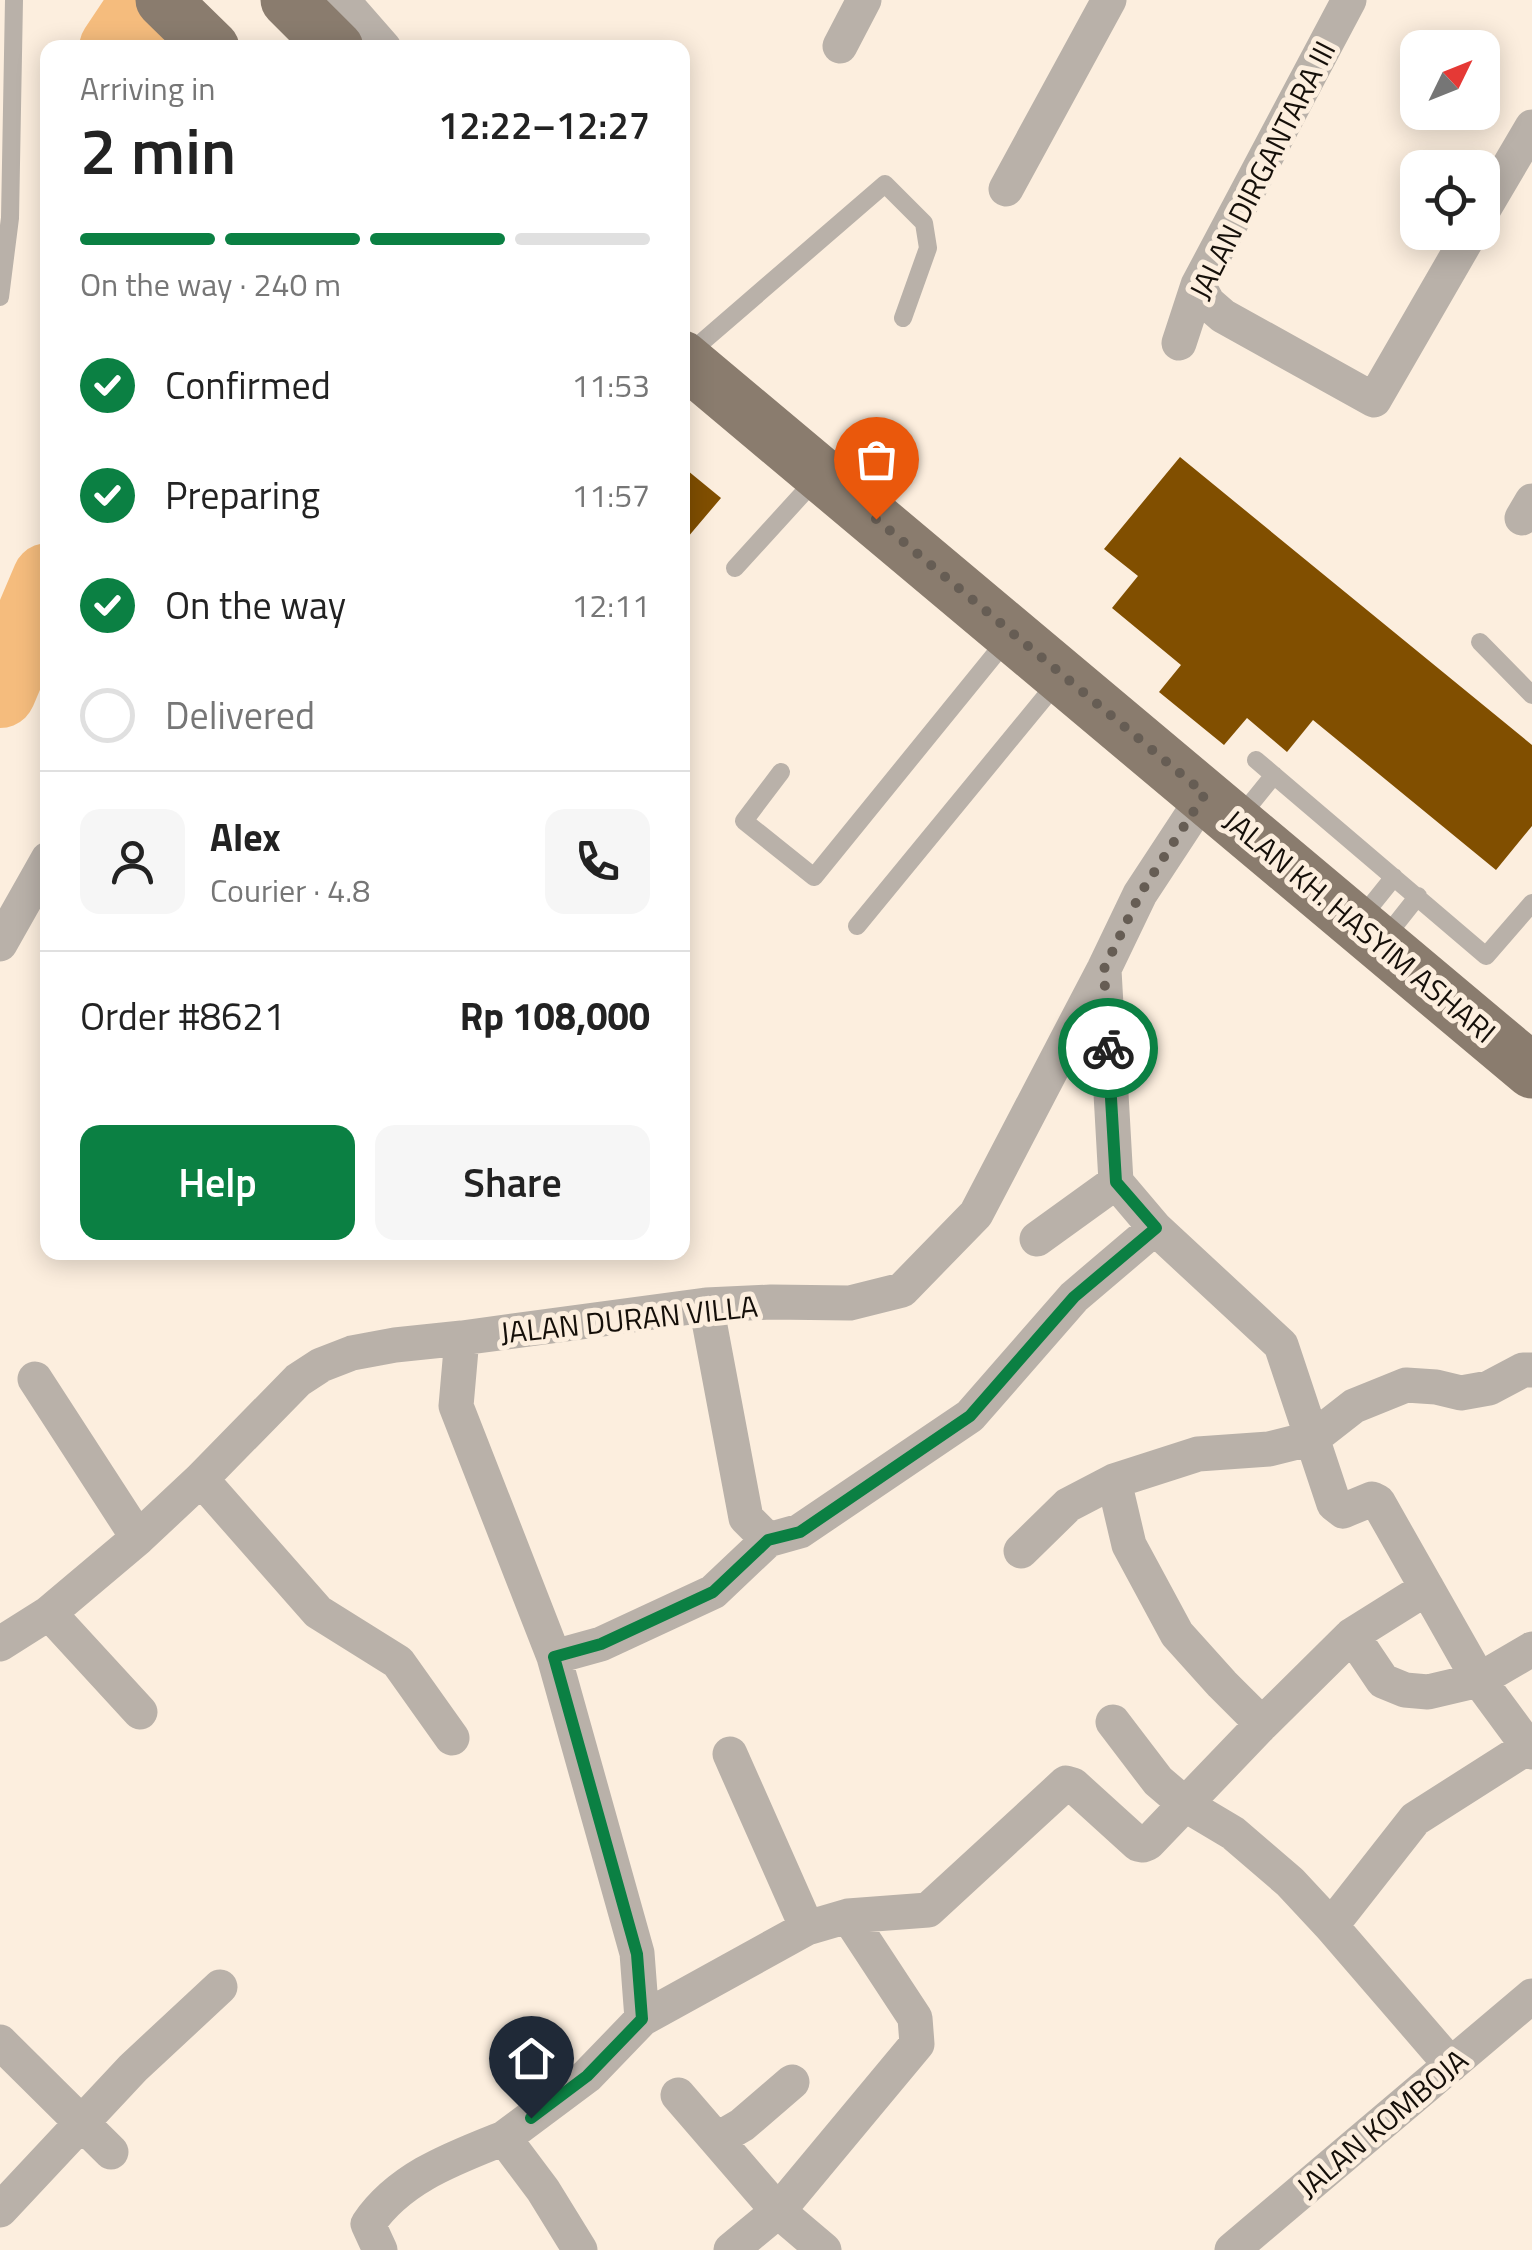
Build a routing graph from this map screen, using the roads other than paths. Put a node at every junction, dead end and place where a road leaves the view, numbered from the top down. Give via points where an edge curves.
1 (14, 0) edge
2 (164, 0) edge
3 (864, 0) edge
4 (1109, 0) edge
5 (1350, 0) edge
6 (316, 15) edge
7 (204, 40) edge
8 (368, 40) edge
9 (840, 46) dead end
10 (1532, 127) edge
11 (1500, 181) edge
12 (1006, 189) dead end
13 (1461, 250) edge
14 (1198, 284) junction
15 (0, 297) edge
16 (903, 318) dead end
17 (1180, 343) dead end
18 (690, 352) edge
19 (690, 364) edge
20 (821, 474) junction
21 (734, 568) dead end
22 (1012, 633) junction
23 (1480, 642) dead end
24 (1063, 676) junction
25 (1532, 694) edge
26 (1256, 760) dead end
27 (781, 772) dead end
28 (1274, 775) junction
29 (1221, 808) junction
30 (40, 873) edge
31 (1394, 877) junction
32 (1418, 896) junction
33 (1532, 903) edge
34 (856, 926) dead end
35 (1369, 932) junction
36 (0, 944) edge
37 (1104, 969) junction
38 (1532, 1070) edge
39 (1116, 1182) junction
40 (1156, 1228) junction
41 (1037, 1239) dead end
42 (706, 1305) junction
43 (462, 1338) junction
44 (1532, 1370) edge
45 (34, 1379) dead end
46 (1313, 1438) junction
47 (201, 1479) junction
48 (1114, 1481) junction
49 (138, 1538) junction
50 (768, 1540) junction
51 (1021, 1550) dead end
52 (1428, 1588) junction
53 (49, 1612) junction
54 (1352, 1636) junction
55 (0, 1644) edge
56 (1532, 1648) edge
57 (554, 1657) junction
58 (1479, 1680) junction
59 (140, 1712) dead end
60 (1114, 1722) dead end
61 (1262, 1724) junction
62 (452, 1738) dead end
63 (1530, 1750) edge
64 (730, 1754) dead end
65 (1186, 1806) junction
66 (848, 1916) junction
67 (1331, 1926) junction
68 (807, 1928) junction
69 (220, 1987) dead end
70 (1532, 1996) edge
71 (642, 2019) junction
72 (0, 2042) edge
73 (1450, 2065) junction
74 (792, 2082) dead end
75 (678, 2095) dead end
76 (82, 2122) junction
77 (504, 2138) junction
78 (718, 2139) junction
79 (111, 2152) dead end
80 (0, 2210) edge
81 (778, 2211) junction
82 (380, 2250) edge
83 (580, 2250) edge
84 (732, 2250) edge
85 (824, 2250) edge
86 (1232, 2250) edge

1 - 15 lane via 10,218
2 - 7 main road
3 - 9 street
4 - 12 street
5 - 14 street, JALAN DIRGANTARA III
6 - 8 street
10 - 11 street
13 - 14 street via 1374,400 1223,316
14 - 17 street, JALAN DIRGANTARA III
16 - 18 lane via 928,248 924,222 884,184
19 - 20 main road, JALAN KH. HASYIM ASHARI
20 - 21 lane
20 - 22 main road, JALAN KH. HASYIM ASHARI
22 - 24 main road, JALAN KH. HASYIM ASHARI
22 - 27 lane via 814,877 744,821
23 - 25 lane
24 - 29 main road, JALAN KH. HASYIM ASHARI
24 - 34 lane
26 - 28 lane
28 - 29 lane
28 - 31 lane
29 - 35 main road, JALAN KH. HASYIM ASHARI
29 - 37 street, JALAN DURAN VILLA via 1140,894
30 - 36 street
31 - 32 lane
31 - 35 lane
32 - 33 lane via 1486,956
32 - 35 lane
35 - 38 main road, JALAN KH. HASYIM ASHARI
37 - 39 street
37 - 42 street, JALAN DURAN VILLA via 976,1214 902,1290 850,1303
39 - 40 street
39 - 41 street
40 - 46 street via 1281,1345
40 - 50 street via 1074,1297 970,1416 800,1532
42 - 43 street, JALAN DURAN VILLA
42 - 50 street via 746,1518
43 - 47 street, JALAN DURAN VILLA via 352,1352 321,1365
43 - 57 street via 456,1406
44 - 46 street via 1461,1392 1406,1386 1354,1406
45 - 49 street
46 - 48 street via 1198,1454
46 - 52 street via 1334,1504 1343,1510 1378,1502
47 - 49 street, JALAN DURAN VILLA
47 - 62 street via 318,1612 398,1662
48 - 51 street via 1068,1505
48 - 61 street via 1129,1544 1177,1634
49 - 53 street, JALAN DURAN VILLA
50 - 57 street via 713,1592 601,1644
52 - 54 street
52 - 58 street
53 - 55 street, JALAN DURAN VILLA
53 - 59 street
54 - 58 street via 1383,1681 1406,1690
54 - 61 street
56 - 58 street
57 - 71 street via 637,1954
58 - 63 street
60 - 65 street
61 - 65 street
63 - 67 street via 1415,1819
64 - 68 street
65 - 66 street via 1143,1846 1066,1783 928,1910
65 - 67 street via 1233,1833
66 - 68 street
66 - 81 street via 915,2018 918,2044
67 - 73 street
68 - 71 street
69 - 76 street
70 - 73 street, JALAN KOMBOJA
71 - 77 street via 587,2076
72 - 76 street
73 - 86 street, JALAN KOMBOJA
74 - 78 street
75 - 78 street
76 - 79 street
76 - 80 street
77 - 82 street via 414,2178 382,2204 368,2224
77 - 83 street
78 - 81 street
81 - 84 street
81 - 85 street

